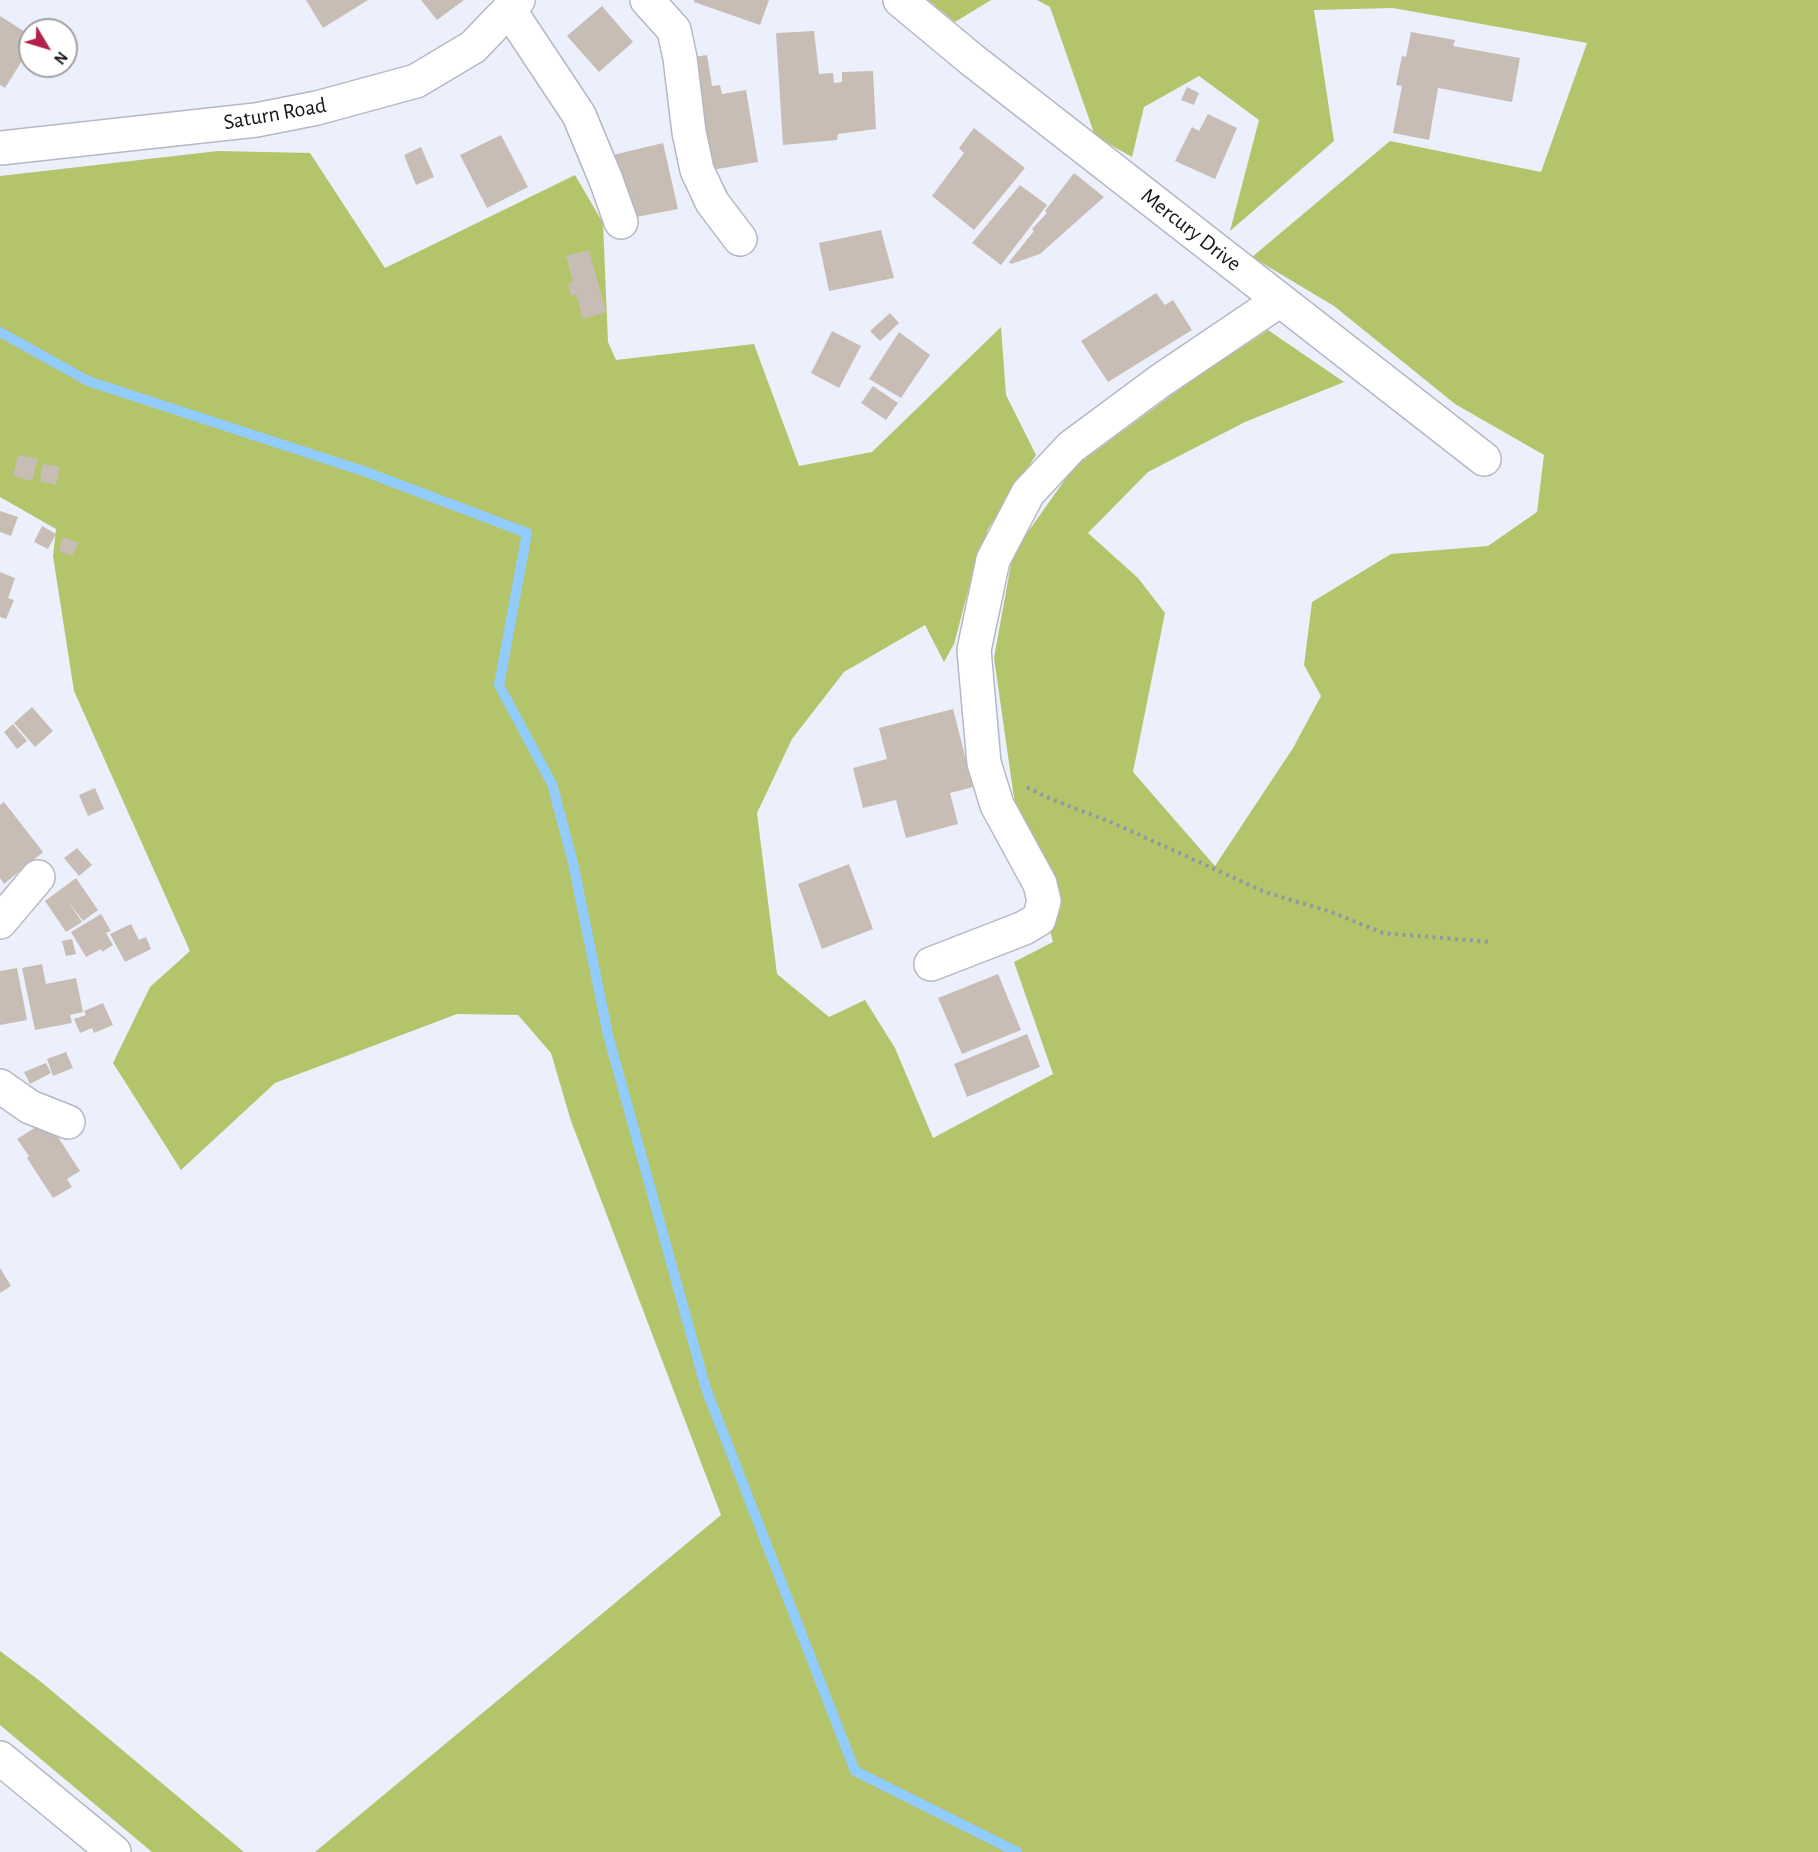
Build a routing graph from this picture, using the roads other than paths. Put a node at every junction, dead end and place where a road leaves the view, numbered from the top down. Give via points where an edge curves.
1 (646, 0) edge
2 (900, 0) edge
3 (514, 5) edge
4 (0, 148) edge
5 (621, 222) dead end
6 (740, 239) dead end
7 (1280, 300) junction
8 (1484, 459) dead end
9 (38, 877) dead end
10 (0, 922) edge
11 (931, 964) dead end
12 (0, 1086) edge
13 (68, 1122) dead end
14 (0, 1758) edge
15 (114, 1852) edge

1 - 6 street via 674,30 697,170 712,202
2 - 7 street, Mercury Drive
3 - 4 street, Saturn Road via 473,47 416,81 256,120
3 - 5 street via 579,115
7 - 8 street, Mercury Drive
7 - 11 street via 1071,447 1028,493 993,560 974,650 984,763 997,805 1040,884 1044,901 1039,919 1024,928
9 - 10 street
12 - 13 street via 30,1107
14 - 15 street

